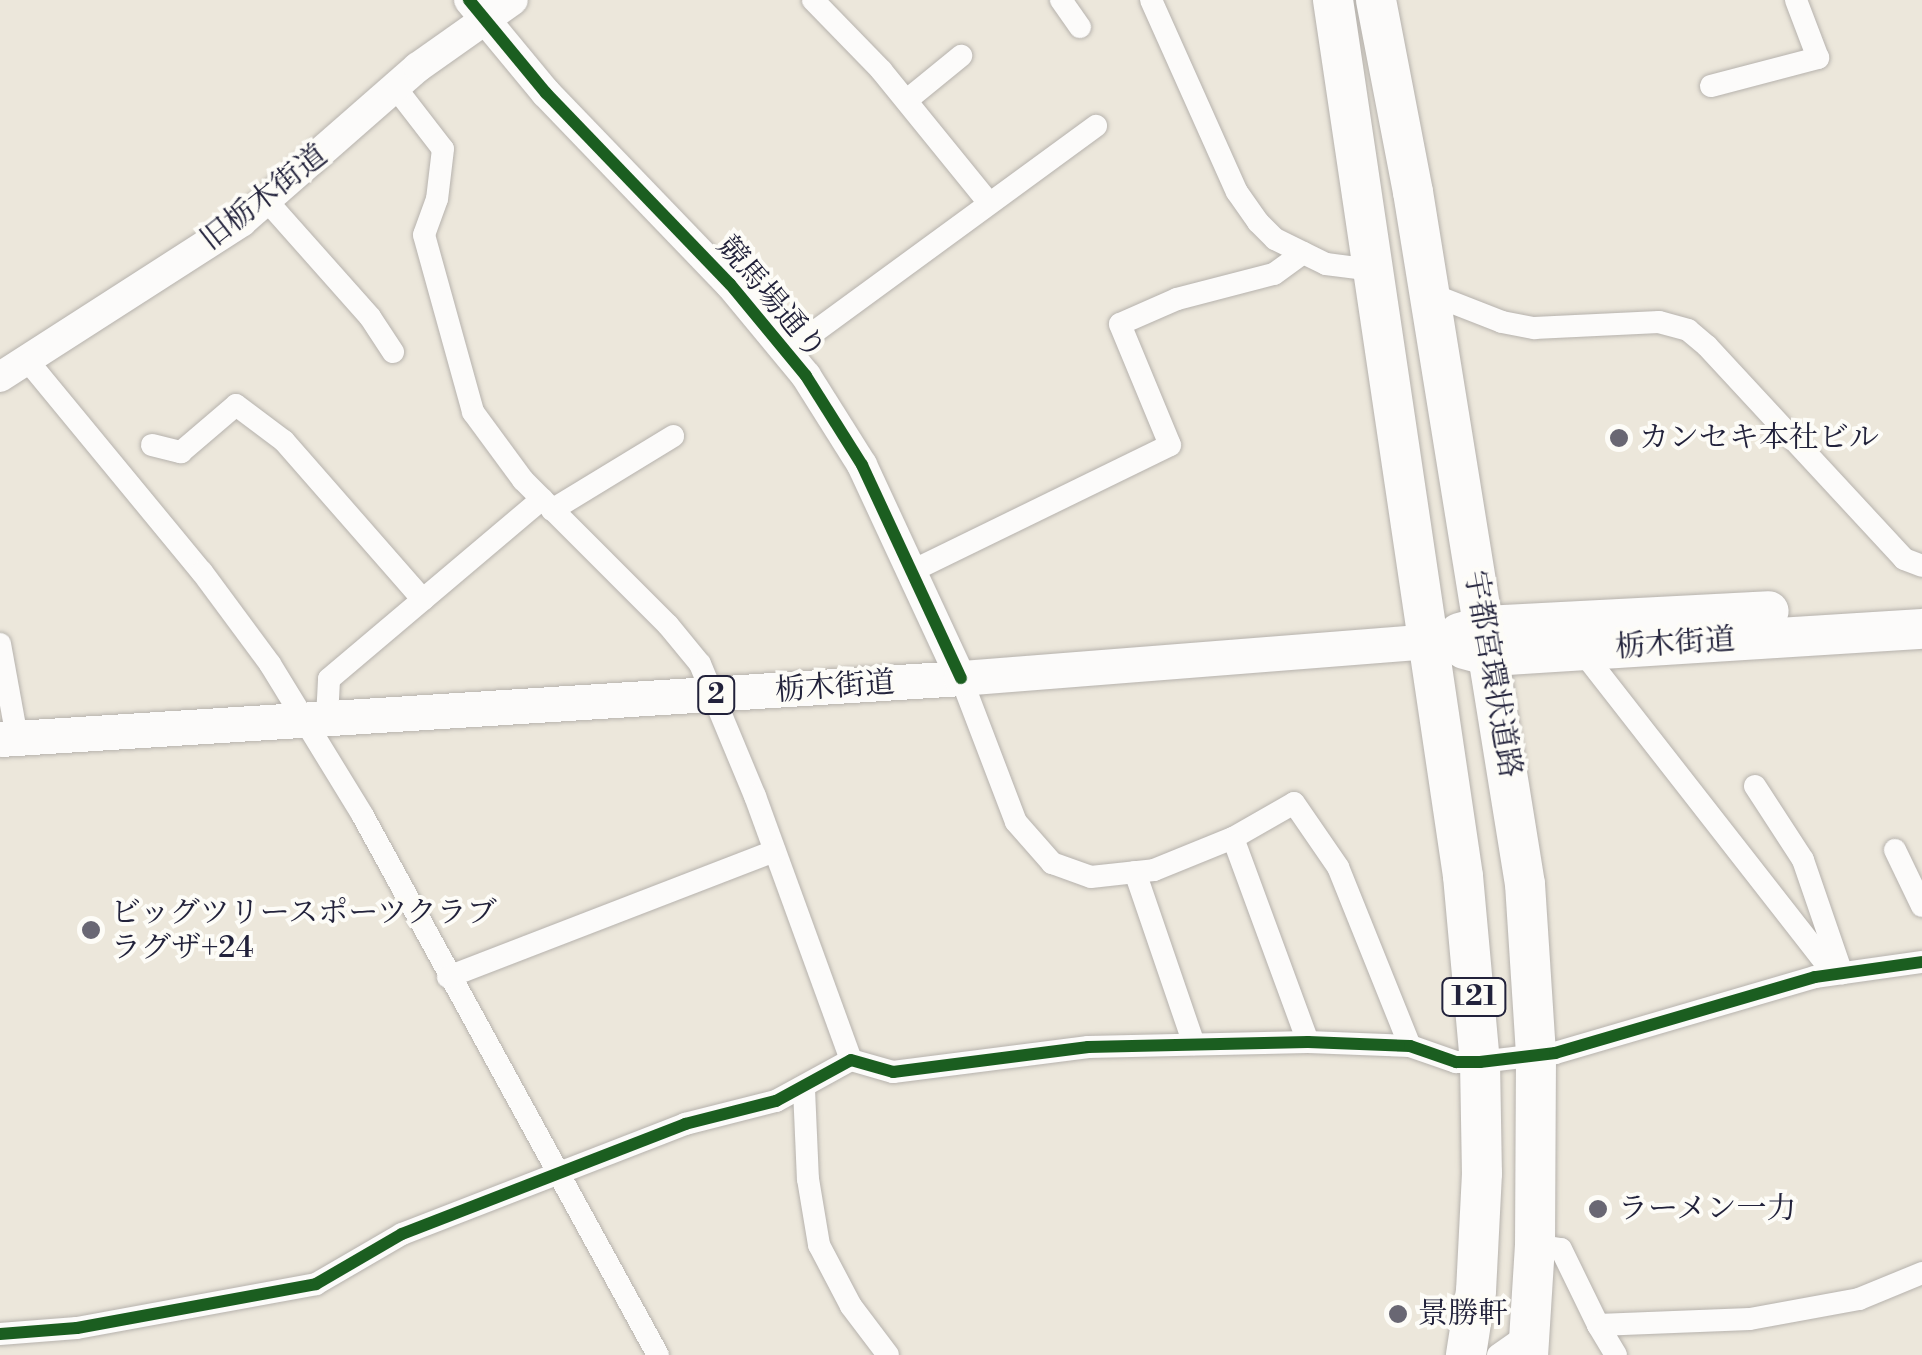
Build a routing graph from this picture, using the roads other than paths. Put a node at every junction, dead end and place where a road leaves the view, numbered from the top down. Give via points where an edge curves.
1 (513, 0) edge
2 (813, 0) edge
3 (1061, 0) edge
4 (1151, 0) edge
5 (1333, 0) edge
6 (1376, 0) edge
7 (1796, 0) edge
8 (477, 10) edge
9 (1080, 27) dead end
10 (961, 56) dead end
11 (1711, 86) dead end
12 (394, 87) junction
13 (907, 100) junction
14 (1096, 126) dead end
15 (267, 201) junction
16 (989, 203) junction
17 (1303, 253) junction
18 (1372, 270) junction
19 (1428, 293) junction
20 (392, 352) dead end
21 (788, 352) junction
22 (27, 360) junction
23 (0, 377) edge
24 (673, 436) dead end
25 (152, 445) dead end
26 (547, 504) junction
27 (1922, 566) edge
28 (912, 570) junction
29 (423, 600) junction
30 (1922, 602) edge
31 (1922, 629) edge
32 (1430, 641) junction
33 (1488, 641) junction
34 (0, 644) edge
35 (1580, 650) junction
36 (961, 678) junction
37 (712, 695) junction
38 (315, 719) junction
39 (8, 738) edge
40 (1755, 786) dead end
41 (1233, 838) junction
42 (1895, 850) dead end
43 (775, 852) junction
44 (1135, 872) junction
45 (1922, 906) edge
46 (1922, 962) edge
47 (1838, 974) junction
48 (448, 976) junction
49 (1308, 1042) junction
50 (1194, 1044) junction
51 (1410, 1046) junction
52 (1536, 1056) junction
53 (851, 1060) junction
54 (1480, 1062) junction
55 (804, 1089) junction
56 (559, 1174) junction
57 (1535, 1245) junction
58 (1922, 1272) edge
59 (1598, 1325) junction
60 (0, 1334) edge
61 (1529, 1343) edge
62 (658, 1355) edge
63 (888, 1355) edge
64 (1466, 1355) edge
65 (1498, 1355) edge
66 (1616, 1355) edge

1 - 8 street, 旧栃木街道
2 - 13 street
3 - 9 street
4 - 17 street via 1237,192 1275,239
5 - 18 highway, 宇都宮環状道路 / 121
6 - 19 highway, 宇都宮環状道路 / 121
7 - 11 street via 1818,58
8 - 12 street, 旧栃木街道
8 - 21 street, 競馬場通り
10 - 13 street
12 - 15 street, 旧栃木街道
12 - 26 street via 442,149 437,199 424,235 473,412
13 - 16 street
14 - 16 street
15 - 20 street
15 - 22 street, 旧栃木街道
16 - 21 street
17 - 18 street via 1326,264
17 - 28 street via 1274,274 1177,299 1120,324 1170,445
18 - 32 highway, 宇都宮環状道路 / 121
19 - 27 street via 1534,328 1659,322 1688,330 1904,559
19 - 33 highway, 宇都宮環状道路 / 121
21 - 28 street, 競馬場通り via 862,465
22 - 23 street, 旧栃木街道
22 - 38 street
24 - 26 street
25 - 29 street via 181,452 236,406 284,441
26 - 29 street
26 - 37 street via 668,625 700,664
28 - 36 street, 競馬場通り
29 - 38 street via 329,679
30 - 33 highway, 栃木街道
31 - 35 highway, 栃木街道
32 - 33 highway, 栃木街道
32 - 36 main road, 栃木街道 / 2
32 - 54 highway, 宇都宮環状道路 / 121 via 1463,876
33 - 35 highway, 栃木街道
33 - 52 highway, 宇都宮環状道路 / 121 via 1525,884
34 - 39 street
35 - 47 street
36 - 37 main road, 栃木街道 / 2
36 - 44 street via 1016,822 1040,850 1052,863 1092,877
37 - 38 main road, 栃木街道 / 2
37 - 43 street
38 - 39 main road, 栃木街道 / 2
38 - 48 street
40 - 47 street via 1803,860
41 - 44 street
41 - 49 street
41 - 51 street via 1294,803 1338,867
42 - 45 street
43 - 48 street
43 - 53 street
44 - 50 street
46 - 47 street
47 - 52 street
48 - 56 street
49 - 50 street
49 - 51 street
50 - 53 street via 1088,1047 892,1072
51 - 54 street via 1456,1062
52 - 54 street
52 - 57 highway, 宇都宮環状道路 / 121
53 - 55 street
54 - 64 highway, 宇都宮環状道路 / 121 via 1482,1174
55 - 56 street via 685,1124
55 - 63 street via 819,1245 851,1306
56 - 60 street via 402,1234 316,1284 77,1328
56 - 62 street
57 - 59 street via 1561,1250
57 - 61 highway, 宇都宮環状道路 / 121
58 - 59 street via 1858,1299 1750,1318
59 - 66 street
61 - 65 street

